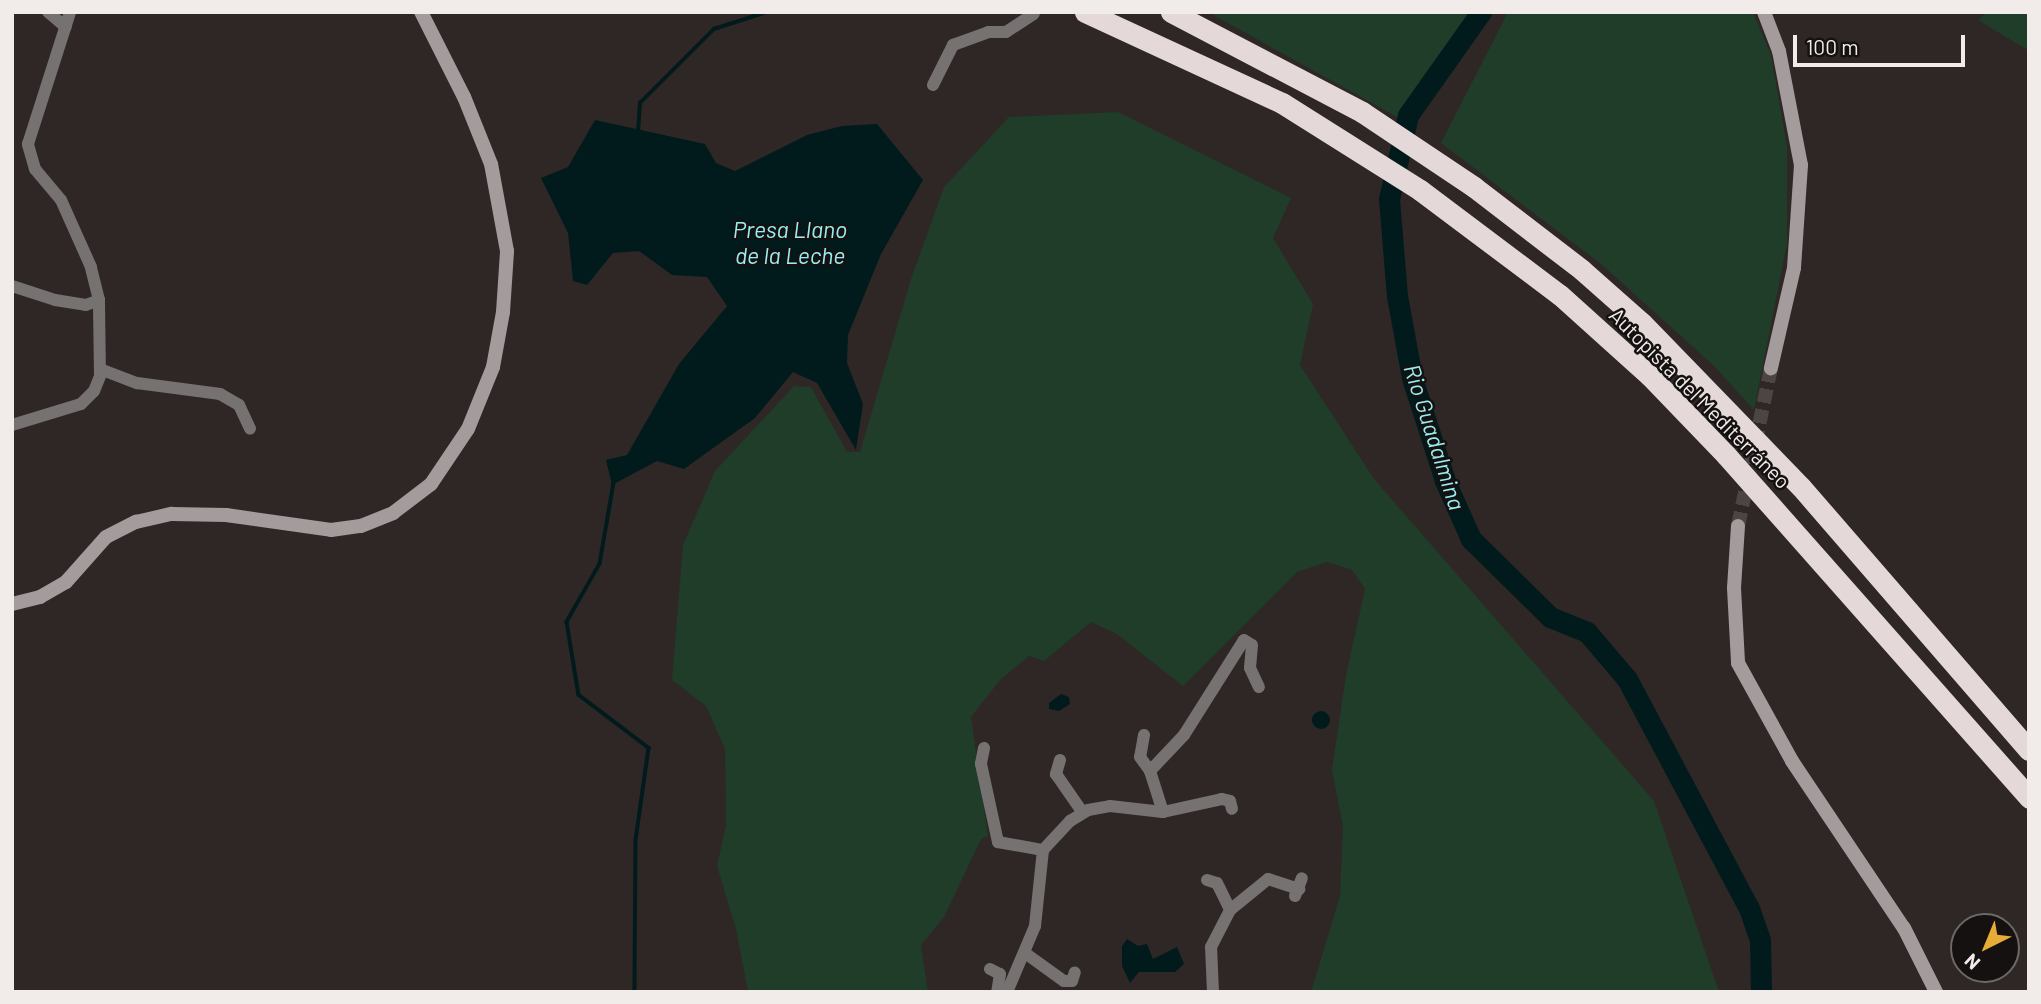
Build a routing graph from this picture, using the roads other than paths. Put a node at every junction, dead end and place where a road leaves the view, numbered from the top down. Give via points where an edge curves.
1 (48, 12) edge
2 (71, 12) edge
3 (421, 12) edge
4 (1085, 12) edge
5 (1171, 12) edge
6 (1764, 12) edge
7 (1034, 14) edge
8 (66, 27) junction
9 (933, 85) dead end
10 (12, 286) edge
11 (99, 300) junction
12 (1771, 368) tunnel mouth
13 (100, 369) junction
14 (12, 425) edge
15 (250, 429) dead end
16 (1738, 526) tunnel mouth
17 (12, 604) edge
18 (1259, 687) dead end
19 (1144, 735) dead end
20 (984, 748) dead end
21 (2029, 750) edge
22 (1060, 760) dead end
23 (1150, 771) junction
24 (2029, 799) edge
25 (1232, 809) dead end
26 (1163, 812) junction
27 (1083, 813) junction
28 (1042, 850) junction
29 (1207, 880) dead end
30 (1299, 888) dead end
31 (1230, 911) junction
32 (1025, 953) junction
33 (990, 969) dead end
34 (1075, 972) dead end
35 (997, 992) edge
36 (1007, 992) edge
37 (1213, 992) edge
38 (1937, 992) edge

1 - 8 street
2 - 8 street
3 - 17 street via 464,97 491,164 506,251 503,312 493,367 468,429 430,484 393,513 361,526 331,530 226,515 172,514 136,522 106,537 66,582 40,597
4 - 24 highway, Autopista del Mediterráneo via 1282,103 1453,213 1560,295 1650,376 1726,455
5 - 21 highway, Autopista del Mediterráneo via 1288,70 1420,149 1582,270 1721,402
6 - 12 street via 1779,51 1801,165 1794,268
7 - 9 street via 1006,32 988,32 953,45
8 - 11 street via 28,144 35,169 61,200 91,267
10 - 11 street via 65,302 86,305
11 - 13 street
13 - 14 street via 94,391 81,404
13 - 15 street via 137,383 220,394 239,405
16 - 38 street via 1734,588 1738,663 1791,761 1904,928
18 - 23 street via 1250,668 1252,645 1244,640 1184,735
19 - 23 street via 1140,757
20 - 28 street via 981,764 998,842
22 - 27 street via 1056,774
23 - 26 street
25 - 26 street via 1230,801 1222,799
26 - 27 street via 1111,806
27 - 28 street via 1053,835
28 - 32 street via 1032,898 1035,926
29 - 31 street via 1219,886
30 - 31 street via 1268,879
31 - 37 street via 1210,947
32 - 34 street via 1057,979 1069,982
32 - 36 street
33 - 35 street via 1000,974

